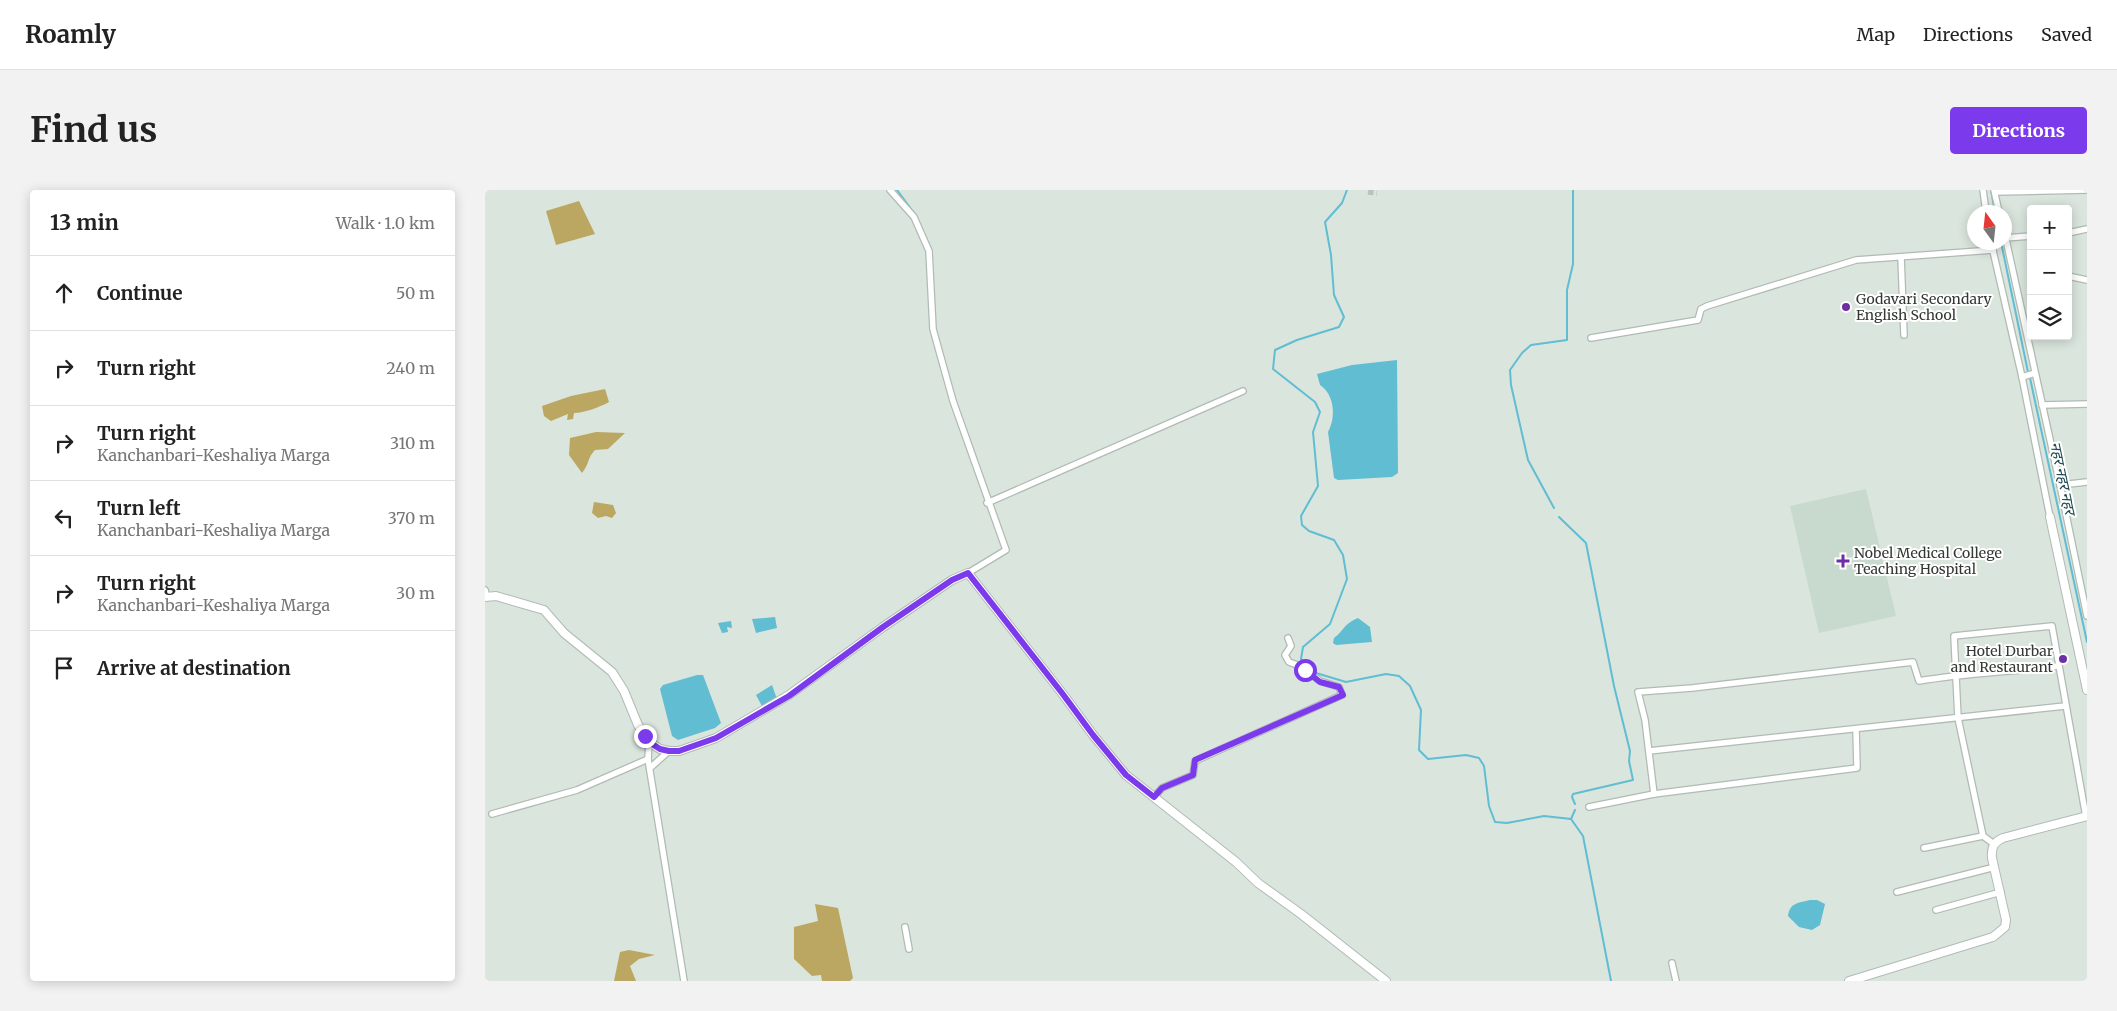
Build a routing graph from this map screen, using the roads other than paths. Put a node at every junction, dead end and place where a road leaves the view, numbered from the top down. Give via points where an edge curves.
1 (890, 190) edge
2 (1983, 190) edge
3 (2087, 190) edge
4 (1995, 191) edge
5 (1985, 205) edge
6 (1998, 205) edge
7 (2087, 229) edge
8 (2072, 232) edge
9 (2027, 236) edge
10 (2012, 237) edge
11 (1993, 250) joint
12 (2008, 250) edge
13 (1901, 257) junction
14 (2072, 277) edge
15 (2087, 280) edge
16 (1904, 335) dead end
17 (1591, 338) dead end
18 (2035, 374) junction
19 (2022, 377) junction
20 (1243, 391) dead end
21 (2087, 404) edge
22 (2042, 405) junction
23 (2087, 482) edge
24 (2060, 485) junction
25 (987, 503) junction
26 (2049, 517) joint
27 (968, 573) junction
28 (486, 595) edge
29 (2087, 616) edge
30 (1288, 638) dead end
31 (2059, 666) junction
32 (1957, 675) junction
33 (2087, 690) edge
34 (2065, 706) junction
35 (1958, 718) junction
36 (1856, 729) junction
37 (649, 742) junction
38 (669, 751) junction
39 (1649, 751) junction
40 (648, 759) junction
41 (650, 768) junction
42 (1654, 794) junction
43 (1154, 797) junction
44 (1589, 807) dead end
45 (491, 814) dead end
46 (2086, 816) edge
47 (1983, 836) junction
48 (1994, 844) junction
49 (1924, 848) dead end
50 (1995, 867) junction
51 (1897, 892) dead end
52 (2001, 892) junction
53 (1936, 910) dead end
54 (905, 927) dead end
55 (909, 949) dead end
56 (1672, 963) dead end
57 (684, 981) edge
58 (1386, 981) edge
59 (1676, 981) edge
60 (1849, 981) edge

1 - 25 street via 914,217 929,251 933,329
2 - 5 street
3 - 4 street
4 - 6 street
7 - 8 street
9 - 10 street
11 - 13 street
11 - 19 street
12 - 18 street
13 - 16 street
13 - 17 street via 1856,260 1707,306 1701,309 1697,320
14 - 15 street
18 - 19 street
18 - 22 street
19 - 26 street
20 - 25 street
21 - 22 street
22 - 24 street
23 - 24 street
24 - 29 street
25 - 27 street via 1006,550
26 - 33 street
27 - 38 street via 952,580 883,627 789,696 716,738 679,751
27 - 43 street via 1126,775
28 - 37 street via 545,610 564,633 612,672
30 - 43 street via 1291,646 1285,655 1289,662 1300,666 1320,682 1339,687 1343,695 1195,760 1193,775 1162,788
31 - 32 street
31 - 32 street via 2052,626 1954,636
31 - 34 street
32 - 35 street
32 - 39 street via 1919,681 1913,662 1638,692
34 - 35 street
34 - 46 street
35 - 36 street
35 - 47 street
36 - 39 street
36 - 42 street via 1857,768
37 - 38 street
37 - 40 street
38 - 41 street
39 - 42 street
40 - 41 street
40 - 45 street via 577,790
41 - 57 street
42 - 44 street
43 - 58 street via 1258,883
46 - 48 street via 2003,838
47 - 48 street
47 - 49 street
48 - 50 street via 1991,851
50 - 51 street
50 - 52 street
52 - 53 street
52 - 60 street via 2005,927 1993,937
54 - 55 street
56 - 59 street

